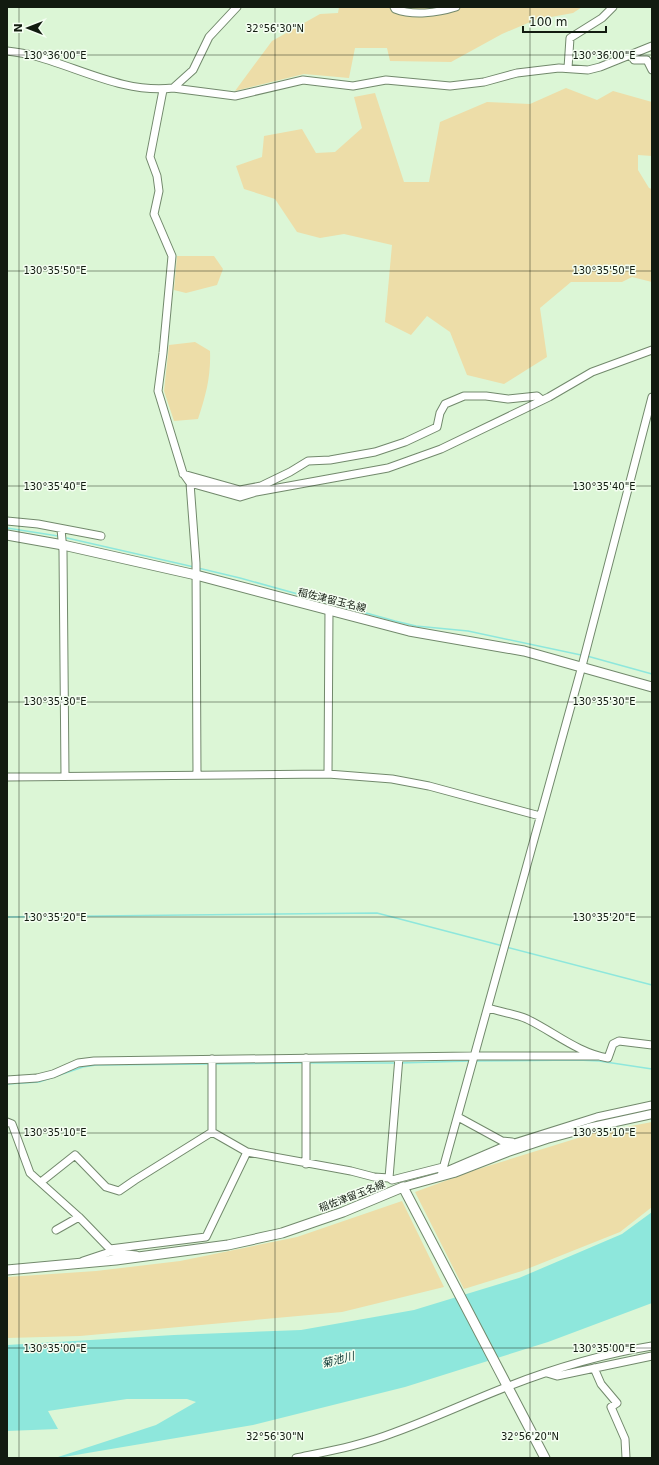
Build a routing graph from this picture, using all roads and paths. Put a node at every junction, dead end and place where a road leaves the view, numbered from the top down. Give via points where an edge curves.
1 (237, 7) edge
2 (394, 7) edge
3 (456, 7) edge
4 (613, 7) edge
5 (652, 46) edge
6 (7, 51) edge
7 (631, 55) junction
8 (568, 68) junction
9 (652, 70) edge
10 (173, 88) junction
11 (163, 90) junction
12 (652, 350) edge
13 (652, 397) edge
14 (542, 400) junction
15 (183, 474) junction
16 (190, 483) junction
17 (7, 521) edge
18 (61, 529) junction
19 (7, 535) edge
20 (101, 536) dead end
21 (63, 545) junction
22 (196, 570) junction
23 (329, 610) junction
24 (584, 660) junction
25 (652, 686) edge
26 (328, 774) junction
27 (197, 775) junction
28 (7, 776) edge
29 (65, 776) junction
30 (540, 816) junction
31 (488, 1008) junction
32 (652, 1045) edge
33 (598, 1056) junction
34 (475, 1057) junction
35 (399, 1061) junction
36 (212, 1062) junction
37 (306, 1062) junction
38 (7, 1080) edge
39 (652, 1105) edge
40 (652, 1114) edge
41 (458, 1117) junction
42 (7, 1122) edge
43 (212, 1132) junction
44 (516, 1142) junction
45 (246, 1152) junction
46 (306, 1164) junction
47 (442, 1172) junction
48 (389, 1178) junction
49 (41, 1182) junction
50 (403, 1187) junction
51 (79, 1217) junction
52 (56, 1230) dead end
53 (110, 1250) junction
54 (146, 1256) junction
55 (72, 1264) junction
56 (7, 1270) edge
57 (652, 1346) edge
58 (652, 1356) edge
59 (594, 1368) junction
60 (547, 1373) junction
61 (506, 1384) junction
62 (296, 1458) edge
63 (545, 1458) edge
64 (626, 1458) edge

1 - 10 street via 209,37 193,70
2 - 3 street via 405,12 440,11
4 - 8 street via 602,18 570,38
5 - 7 street
6 - 11 street via 31,55 124,85
7 - 8 street via 588,70
7 - 9 street via 634,60 647,60
8 - 10 street via 518,73 484,82 450,86 386,80 353,86 303,80 235,96
10 - 11 street
11 - 15 street via 150,157 159,191 154,214 172,256 158,391
12 - 14 street via 592,372
13 - 24 street
14 - 15 street via 537,396 508,399 464,396 444,404 437,427 405,442 375,452 308,461 261,486 240,490
14 - 16 street via 441,449 388,468 240,497
15 - 16 street
16 - 22 street
17 - 18 street
18 - 20 street
18 - 21 street
19 - 21 main road, 稲佐津留玉名線
21 - 22 main road, 稲佐津留玉名線
21 - 29 street
22 - 23 main road, 稲佐津留玉名線
22 - 27 street
23 - 24 main road, 稲佐津留玉名線 via 409,631
23 - 26 street
24 - 25 main road, 稲佐津留玉名線
24 - 30 street
26 - 27 street
26 - 30 street via 392,779 429,786
27 - 29 street
28 - 29 street
30 - 31 street
31 - 33 street via 526,1019
31 - 34 street
32 - 33 street via 619,1041 614,1044 608,1058
33 - 34 street
34 - 35 street
34 - 41 street
35 - 37 street
35 - 48 street
36 - 37 street
36 - 38 street via 94,1061 78,1063 37,1078
36 - 43 street
37 - 46 street
39 - 44 street via 597,1117
40 - 47 street via 555,1137 454,1172
41 - 44 street via 502,1141
41 - 47 street
42 - 49 street via 12,1124 30,1173
43 - 45 street
43 - 49 street via 119,1191 106,1187 75,1155
44 - 47 street
45 - 46 street
45 - 53 street via 206,1237
46 - 48 street
47 - 48 street via 392,1180
47 - 50 street
49 - 51 street
50 - 54 main road, 稲佐津留玉名線 via 343,1212 282,1233 228,1245
50 - 61 main road
51 - 52 street
51 - 53 street
53 - 54 street
53 - 55 street
54 - 55 main road, 稲佐津留玉名線
55 - 56 main road, 稲佐津留玉名線
57 - 60 street via 617,1352
58 - 59 street
59 - 60 street via 557,1376
59 - 64 street via 601,1384 617,1403 611,1407 625,1439
60 - 61 street
61 - 62 street via 392,1433 360,1444
61 - 63 main road

